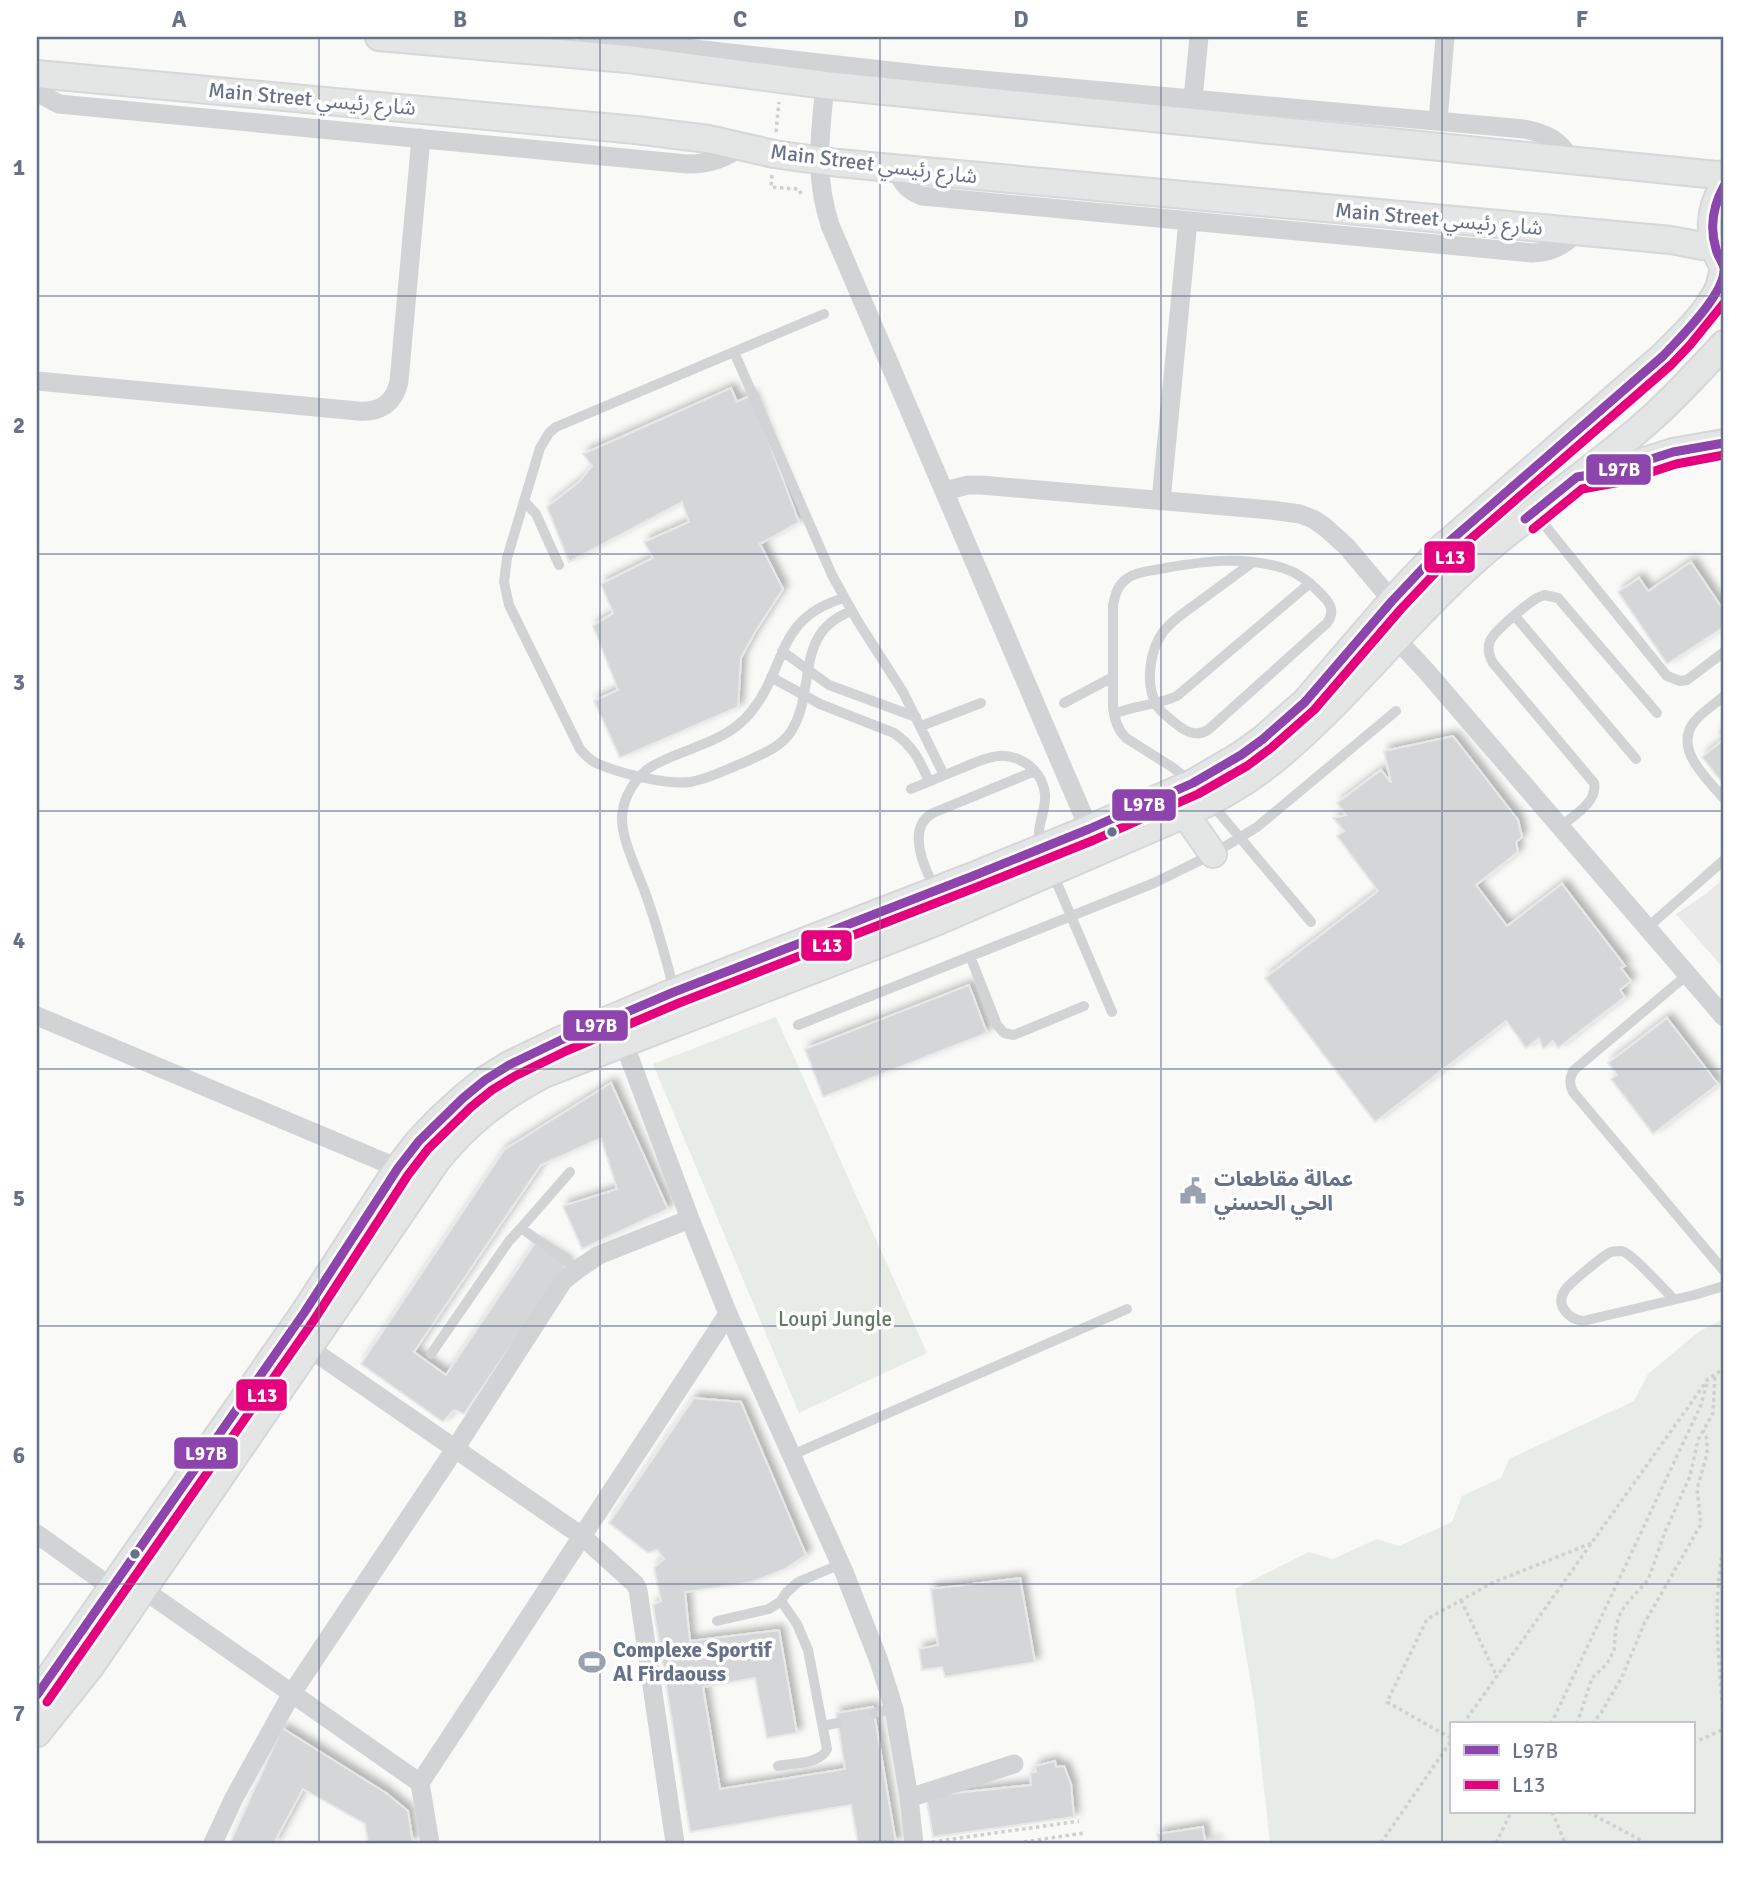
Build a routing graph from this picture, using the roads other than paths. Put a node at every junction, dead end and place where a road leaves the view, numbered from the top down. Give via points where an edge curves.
1 (379, 37) edge
2 (588, 37) edge
3 (1199, 37) edge
4 (1445, 37) edge
5 (37, 74) edge
6 (825, 85) junction
7 (37, 88) edge
8 (1193, 99) junction
9 (1437, 121) junction
10 (421, 138) junction
11 (742, 146) junction
12 (818, 161) junction
13 (1572, 162) junction
14 (897, 169) junction
15 (1724, 174) edge
16 (1724, 186) edge
17 (1188, 221) junction
18 (1577, 232) junction
19 (1720, 260) edge
20 (824, 314) dead end
21 (1724, 344) edge
22 (734, 352) junction
23 (37, 381) edge
24 (1724, 443) edge
25 (1577, 477) junction
26 (944, 491) junction
27 (524, 501) junction
28 (1161, 501) junction
29 (1534, 512) junction
30 (1253, 562) junction
31 (559, 565) dead end
32 (1310, 583) junction
33 (844, 598) junction
34 (1384, 609) junction
35 (852, 611) junction
36 (1515, 616) junction
37 (1404, 631) junction
38 (782, 651) junction
39 (1724, 652) edge
40 (808, 671) junction
41 (771, 677) junction
42 (1114, 677) junction
43 (803, 696) junction
44 (1724, 696) edge
45 (1064, 703) dead end
46 (1156, 703) junction
47 (981, 704) dead end
48 (1396, 711) dead end
49 (1657, 713) dead end
50 (1114, 714) junction
51 (918, 722) junction
52 (1636, 759) dead end
53 (1035, 771) junction
54 (944, 775) junction
55 (640, 776) junction
56 (929, 781) junction
57 (911, 789) dead end
58 (1202, 792) junction
59 (1724, 799) edge
60 (1185, 814) junction
61 (1560, 827) junction
62 (1089, 829) junction
63 (1240, 838) junction
64 (1213, 854) junction
65 (1047, 860) junction
66 (1724, 860) edge
67 (936, 891) junction
68 (1071, 916) junction
69 (1311, 922) dead end
70 (1647, 928) junction
71 (970, 956) junction
72 (1688, 975) junction
73 (674, 992) junction
74 (1084, 1006) dead end
75 (1112, 1012) dead end
76 (37, 1016) edge
77 (614, 1017) junction
78 (1724, 1017) edge
79 (798, 1025) dead end
80 (624, 1042) junction
81 (398, 1168) junction
82 (570, 1172) dead end
83 (690, 1219) junction
84 (521, 1228) junction
85 (578, 1269) junction
86 (1724, 1271) edge
87 (1724, 1286) edge
88 (1674, 1299) junction
89 (1127, 1309) dead end
90 (728, 1314) junction
91 (309, 1348) junction
92 (431, 1354) dead end
93 (455, 1449) junction
94 (792, 1455) junction
95 (37, 1535) edge
96 (583, 1537) junction
97 (841, 1564) junction
98 (113, 1588) junction
99 (144, 1590) junction
100 (781, 1601) junction
101 (717, 1621) dead end
102 (292, 1693) junction
103 (37, 1695) edge
104 (894, 1709) junction
105 (874, 1713) dead end
106 (837, 1723) dead end
107 (823, 1726) junction
108 (37, 1733) edge
109 (1014, 1764) dead end
110 (778, 1766) dead end
111 (420, 1783) junction
112 (909, 1798) junction
113 (213, 1843) edge
114 (430, 1843) edge
115 (675, 1843) edge
116 (914, 1843) edge

1 - 6 street via 627,59
2 - 8 street
3 - 8 street
4 - 9 street
5 - 11 street, Main Street شارع رئيسي via 636,130
6 - 12 street
6 - 13 street
7 - 10 street via 59,104
8 - 9 street
9 - 13 street via 1545,133 1560,143
10 - 11 street via 687,164 711,162
10 - 23 street via 399,381 394,397 383,408 358,411
11 - 12 street, Main Street شارع رئيسي
12 - 14 street, Main Street شارع رئيسي
12 - 26 street via 830,225
13 - 15 street
14 - 17 street via 902,183 922,196
14 - 18 street, Main Street شارع رئيسي
16 - 19 street via 1712,218
17 - 18 street via 1533,253 1553,250
17 - 28 street
18 - 19 street, Main Street شارع رئيسي via 1702,246
19 - 34 street via 1719,289 1663,356 1443,547
20 - 22 lane
21 - 25 street via 1653,417
22 - 27 lane via 556,427 540,448
22 - 33 lane
24 - 25 street
25 - 29 street
26 - 28 street via 981,485
26 - 62 street
27 - 31 lane via 538,519
27 - 55 lane via 505,570 509,605 580,750 597,763
28 - 34 street via 1279,511 1313,519 1341,541
29 - 37 street via 1473,562
29 - 39 lane via 1667,676 1687,680
30 - 32 lane via 1294,572
30 - 42 lane via 1202,562 1140,573 1124,581 1113,605
30 - 46 lane via 1163,632 1150,672
32 - 46 lane via 1177,695
32 - 46 lane via 1329,603 1331,618 1208,730 1187,732
33 - 35 lane
33 - 38 lane via 806,616
34 - 37 street
34 - 58 street via 1285,721
35 - 40 lane via 821,632
35 - 51 lane
36 - 49 lane via 1544,595 1558,598
36 - 52 lane
36 - 61 lane via 1491,639 1490,658 1595,788 1592,799
37 - 58 street via 1275,760 1241,784
37 - 61 street
38 - 40 lane
38 - 41 lane
40 - 43 lane
40 - 51 lane via 829,685
41 - 43 lane
41 - 55 lane via 759,701 732,730 657,763
42 - 45 lane
42 - 50 lane
43 - 55 lane via 792,730 766,752 691,782
43 - 56 lane via 903,739 917,754
44 - 59 lane via 1693,723 1687,745 1695,763
46 - 50 lane
47 - 51 lane
48 - 63 lane
50 - 58 lane via 1126,738
51 - 54 lane
53 - 54 lane via 1019,759 999,756
53 - 65 lane via 1043,783 1045,798 1038,826
53 - 67 lane via 933,813 922,822 920,850
54 - 56 lane
55 - 73 lane via 627,797 622,827
56 - 57 lane
58 - 60 street
58 - 62 street
58 - 63 lane
60 - 64 street
60 - 65 street
61 - 70 street
62 - 65 street
63 - 64 lane
63 - 69 lane
64 - 68 lane
65 - 67 street
65 - 68 lane
65 - 80 street via 931,924
66 - 70 lane
67 - 73 street
68 - 71 lane
68 - 75 lane
70 - 72 street
71 - 74 lane via 1003,1034 1014,1035
71 - 79 lane
72 - 78 street
72 - 86 lane via 1574,1070 1570,1087
73 - 77 street
76 - 81 street
77 - 80 street
77 - 81 street via 534,1051 485,1080 419,1140
80 - 83 street
80 - 91 street via 511,1092 454,1139
81 - 98 street via 304,1313
82 - 84 lane
83 - 85 street via 599,1255
83 - 90 street
84 - 85 lane
84 - 92 lane
85 - 93 street via 563,1281
87 - 88 lane
88 - 88 lane via 1583,1321 1570,1317 1562,1300 1567,1288 1606,1254 1617,1251 1628,1254
89 - 94 lane
90 - 94 street
90 - 96 street
91 - 93 street
91 - 99 street
93 - 96 street
93 - 102 street
94 - 97 street
95 - 98 street
96 - 111 street
96 - 115 street via 638,1590
97 - 100 lane via 797,1582
97 - 104 street
98 - 103 street
99 - 102 street
99 - 108 street
100 - 101 lane via 769,1609
100 - 107 lane via 808,1650
102 - 111 street
102 - 113 street
104 - 105 lane
104 - 112 street
106 - 107 lane
107 - 110 lane via 824,1755
109 - 112 street
111 - 114 street
112 - 116 street

